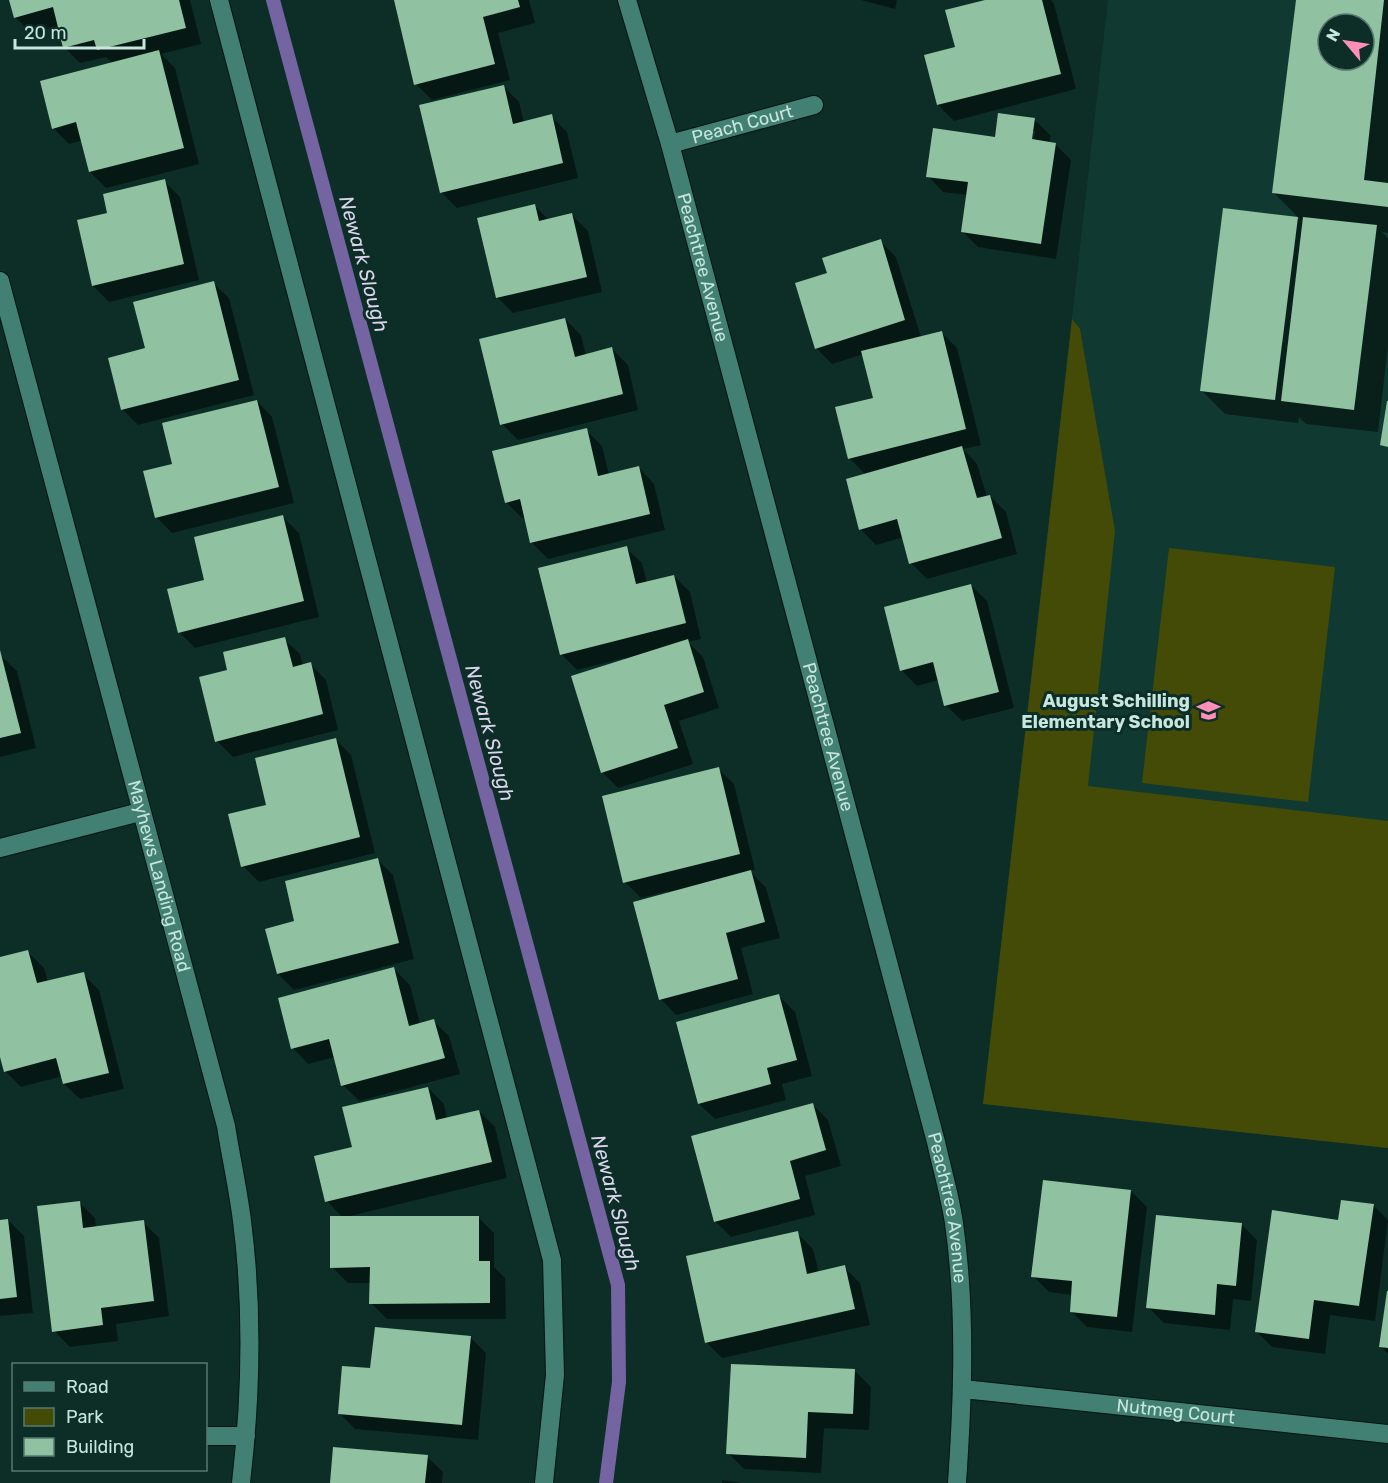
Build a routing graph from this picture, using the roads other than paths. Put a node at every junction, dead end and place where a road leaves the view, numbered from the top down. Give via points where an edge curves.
1 (219, 0) edge
2 (627, 0) edge
3 (814, 105) dead end
4 (670, 144) junction
5 (0, 281) edge
6 (140, 812) junction
7 (0, 848) edge
8 (963, 1389) junction
9 (1388, 1434) edge
10 (207, 1436) edge
11 (246, 1436) junction
12 (241, 1483) edge
13 (544, 1483) edge
14 (957, 1483) edge

1 - 13 street via 552,1260 555,1375
2 - 4 street, Peachtree Avenue
3 - 4 street, Peach Court
4 - 8 street, Peachtree Avenue via 936,1142 954,1221 961,1295
5 - 6 street, Mayhews Landing Road
6 - 7 street
6 - 11 street, Mayhews Landing Road via 226,1126 242,1223 249,1334
8 - 9 street, Nutmeg Court
8 - 14 street, Peachtree Avenue
10 - 11 street
11 - 12 street, Mayhews Landing Road

